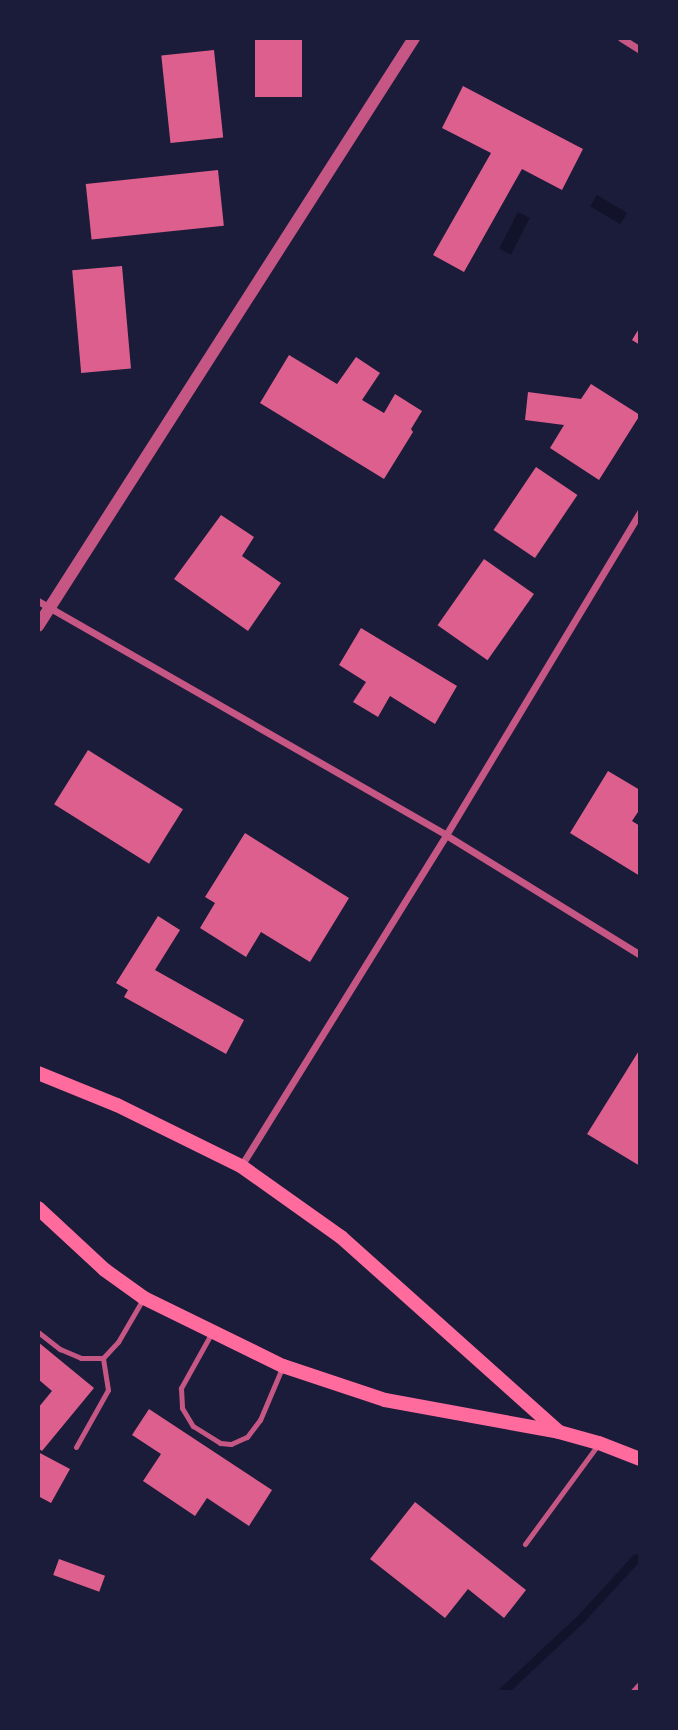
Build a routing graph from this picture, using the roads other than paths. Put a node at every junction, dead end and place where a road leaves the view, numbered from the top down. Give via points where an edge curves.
1 (414, 38) edge
2 (621, 38) edge
3 (639, 50) edge
4 (639, 512) edge
5 (43, 605) edge
6 (38, 626) edge
7 (446, 835) junction
8 (639, 956) edge
9 (38, 1073) edge
10 (241, 1166) junction
11 (38, 1208) edge
12 (144, 1298) junction
13 (38, 1332) edge
14 (211, 1334) junction
15 (103, 1358) junction
16 (283, 1366) junction
17 (559, 1432) junction
18 (599, 1443) junction
19 (76, 1447) dead end
20 (639, 1459) edge
21 (525, 1544) dead end
22 (639, 1683) edge
23 (632, 1692) edge

1 - 5 street
2 - 3 street
4 - 7 street
5 - 6 street
5 - 7 street
7 - 8 street
7 - 10 street
9 - 10 main road via 117,1105
10 - 17 main road via 341,1237
11 - 12 main road via 105,1270
12 - 14 main road
12 - 15 lane
13 - 15 lane via 81,1358
14 - 16 main road
14 - 16 lane via 181,1388 182,1408 193,1426 220,1443 247,1437 260,1420
15 - 19 lane via 108,1390
16 - 17 main road via 385,1400
17 - 18 main road
18 - 20 main road
18 - 21 lane
22 - 23 lane

